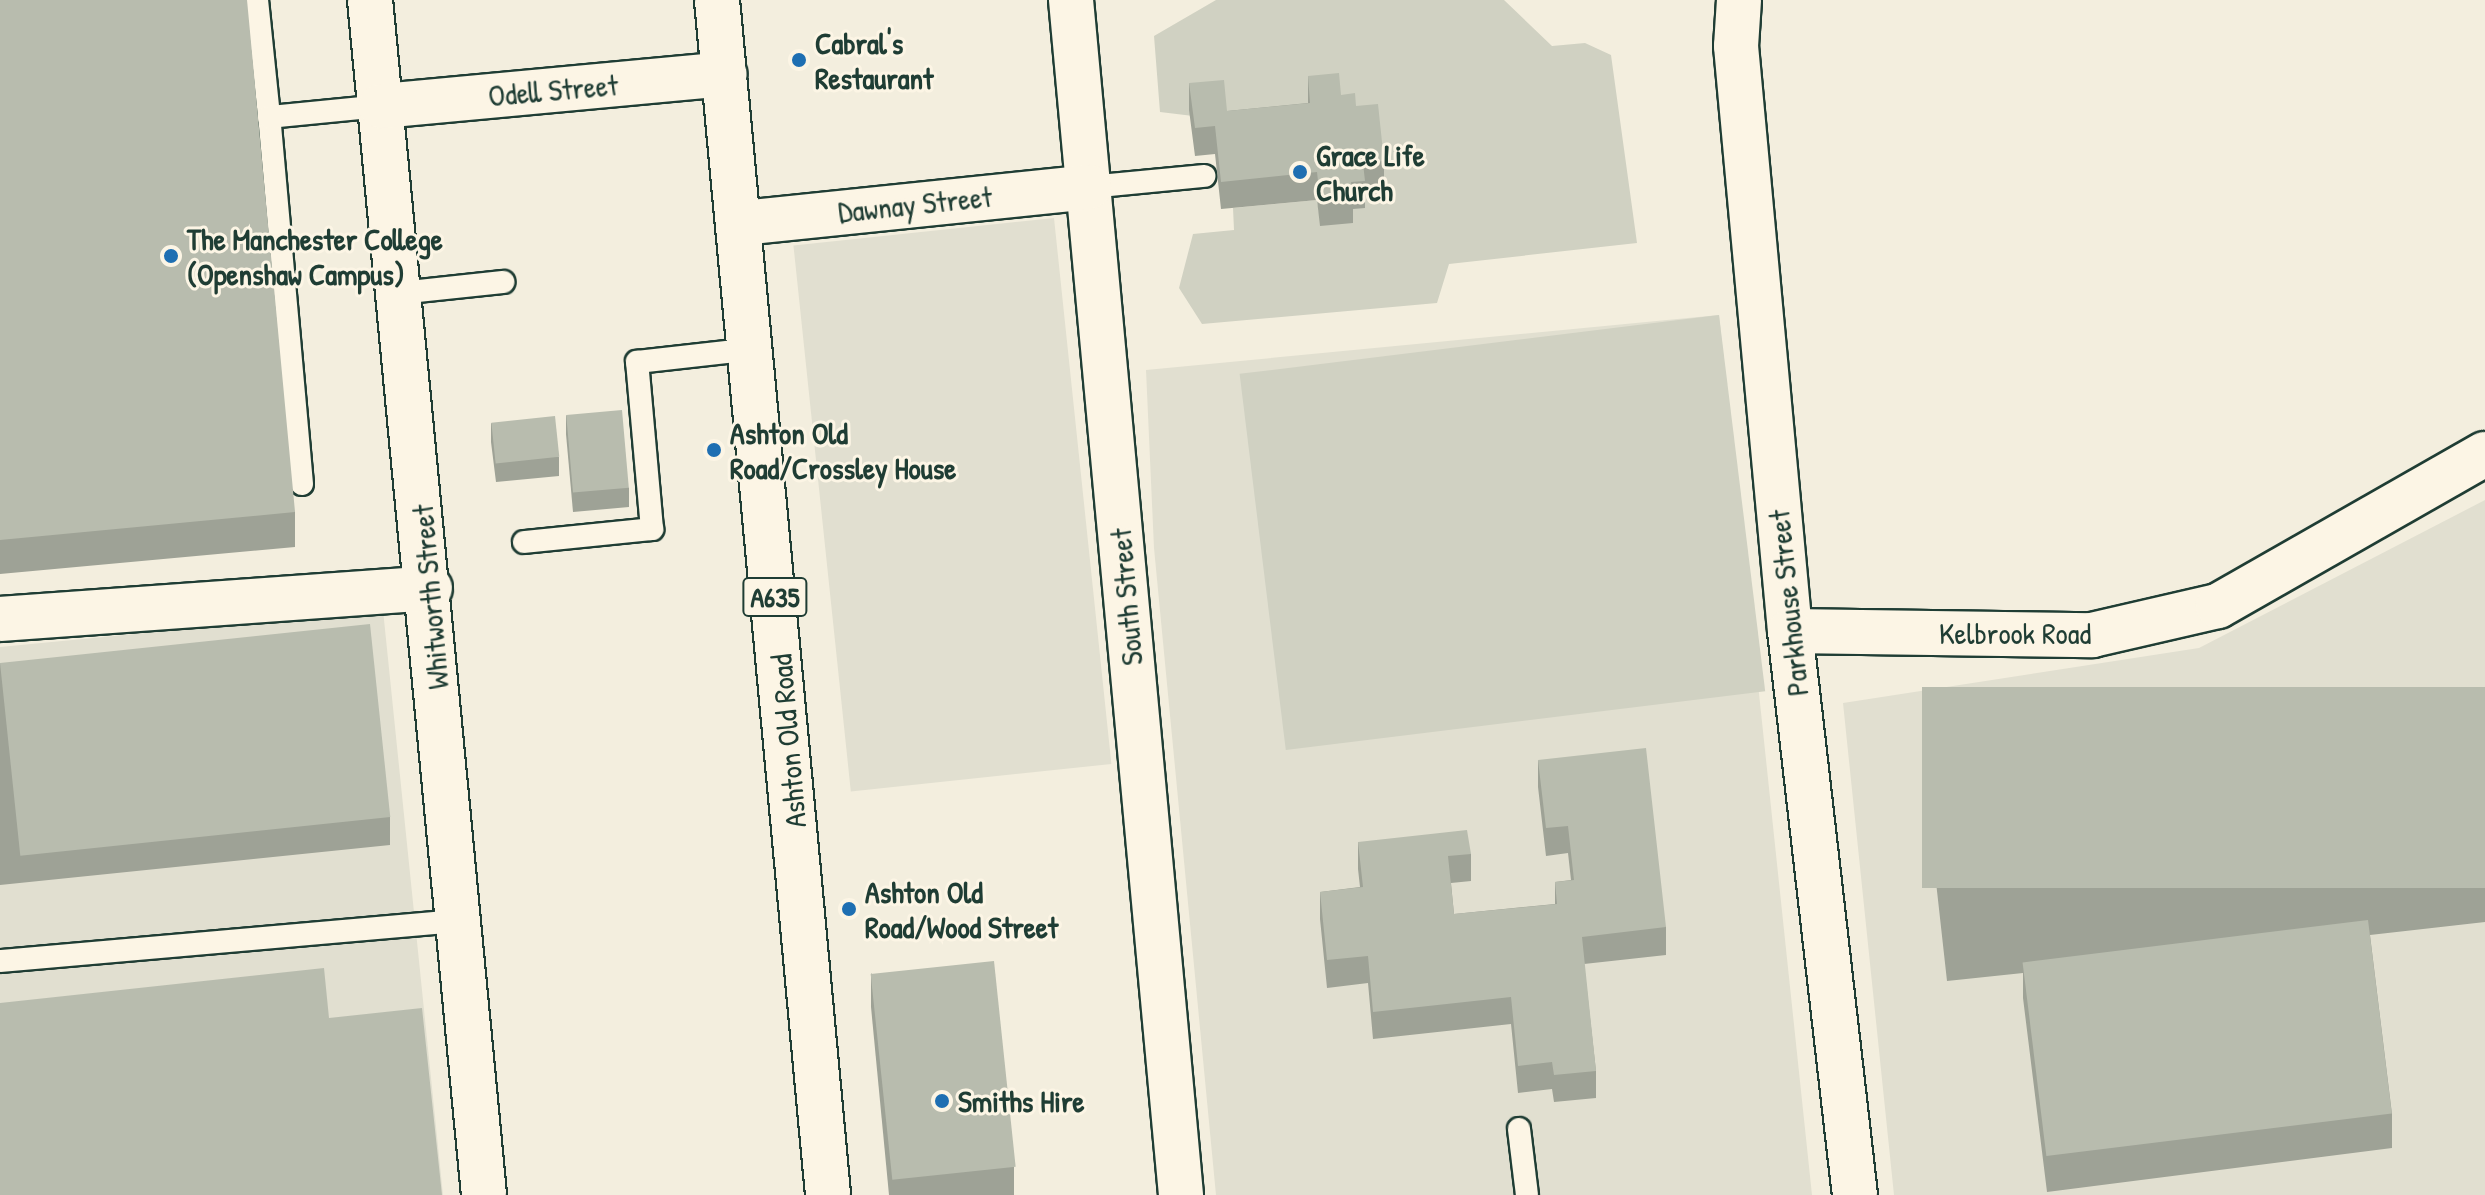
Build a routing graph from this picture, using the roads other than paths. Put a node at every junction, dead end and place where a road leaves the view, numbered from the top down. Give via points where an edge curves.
1 (257, 0) edge
2 (370, 0) edge
3 (717, 0) edge
4 (1071, 0) edge
5 (1739, 5) edge
6 (725, 74) junction
7 (381, 106) junction
8 (269, 117) junction
9 (1204, 176) dead end
10 (1089, 187) junction
11 (741, 223) junction
12 (503, 282) dead end
13 (400, 293) junction
14 (753, 349) junction
15 (2485, 454) edge
16 (302, 484) dead end
17 (524, 542) dead end
18 (430, 588) junction
19 (0, 619) edge
20 (1790, 631) junction
21 (460, 921) junction
22 (0, 961) edge
23 (1519, 1129) dead end
24 (484, 1195) edge
25 (828, 1195) edge
26 (1181, 1195) edge
27 (1527, 1195) edge
28 (1855, 1195) edge

1 - 8 lane
2 - 7 main road, Whitworth Street
3 - 6 main road, Ashton Old Road / A635
4 - 10 main road, South Street
5 - 20 main road, Parkhouse Street via 1736,46
6 - 7 main road, Odell Street
6 - 11 main road, Ashton Old Road / A635
7 - 8 lane
7 - 13 main road, Whitworth Street
8 - 16 lane
9 - 10 lane
10 - 11 main road, Dawnay Street
10 - 26 main road, South Street
11 - 14 main road, Ashton Old Road / A635
12 - 13 lane
13 - 18 main road, Whitworth Street
14 - 17 lane via 637,362 652,529
14 - 25 main road, Ashton Old Road / A635
15 - 20 main road, Kelbrook Road via 2218,606 2092,635
18 - 19 main road
18 - 21 main road, Whitworth Street
20 - 28 main road, Parkhouse Street
21 - 22 lane
21 - 24 main road, Whitworth Street
23 - 27 lane

